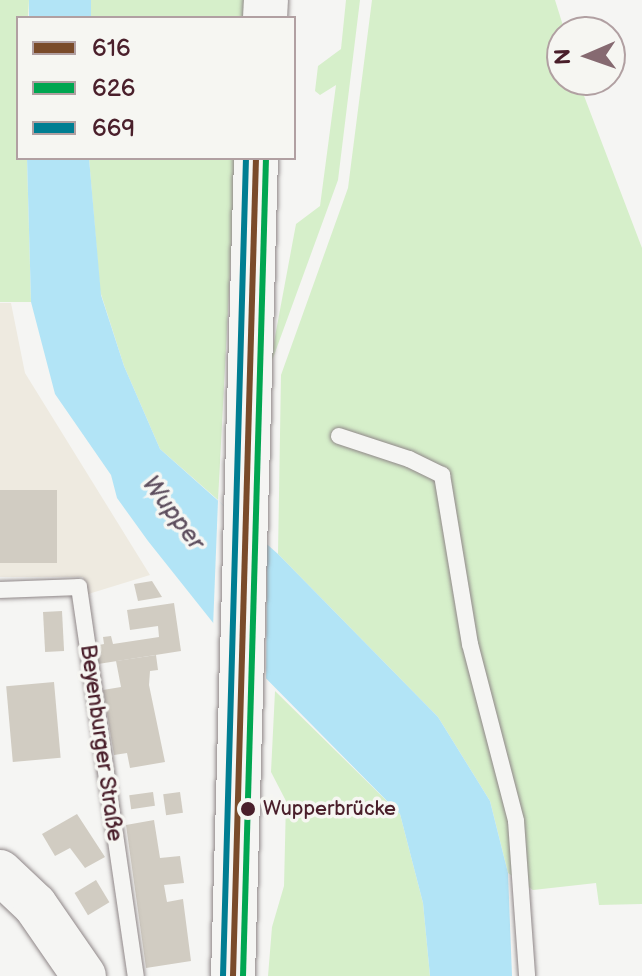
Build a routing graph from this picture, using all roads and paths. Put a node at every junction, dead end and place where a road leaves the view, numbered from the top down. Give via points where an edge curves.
1 (256, 160) edge
2 (339, 436) dead end
3 (0, 590) edge
4 (0, 872) edge
5 (84, 976) edge
6 (136, 976) edge
7 (233, 976) edge
8 (527, 976) edge

1 - 7 main road
2 - 8 lane via 442,475 470,644 516,821
3 - 6 lane, Beyenburger Straße via 79,587
4 - 5 main road via 35,905

